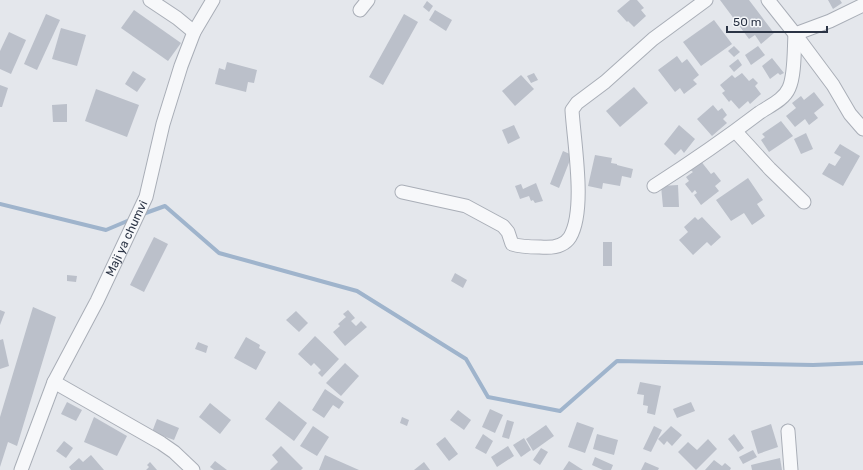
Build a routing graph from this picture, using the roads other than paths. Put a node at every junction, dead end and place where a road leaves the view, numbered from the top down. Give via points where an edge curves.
1 (150, 0) edge
2 (213, 0) edge
3 (706, 0) edge
4 (768, 0) edge
5 (863, 5) edge
6 (194, 32) junction
7 (796, 34) junction
8 (863, 129) edge
9 (736, 132) junction
10 (654, 186) dead end
11 (402, 192) dead end
12 (804, 202) dead end
13 (54, 382) junction
14 (788, 431) dead end
15 (24, 469) edge
16 (193, 470) edge
17 (791, 470) edge

1 - 6 street
2 - 6 street, Maji ya chumvi
3 - 11 street via 653,38 572,110 578,211 569,238 560,245 552,248 512,244 503,226 466,206
4 - 7 street
5 - 7 street
6 - 13 street, Maji ya chumvi via 163,124 146,197 97,301
7 - 8 street
7 - 9 street via 789,89 775,103
9 - 10 street
9 - 12 street
13 - 15 street, Maji ya chumvi
13 - 16 street via 161,443
14 - 17 street

